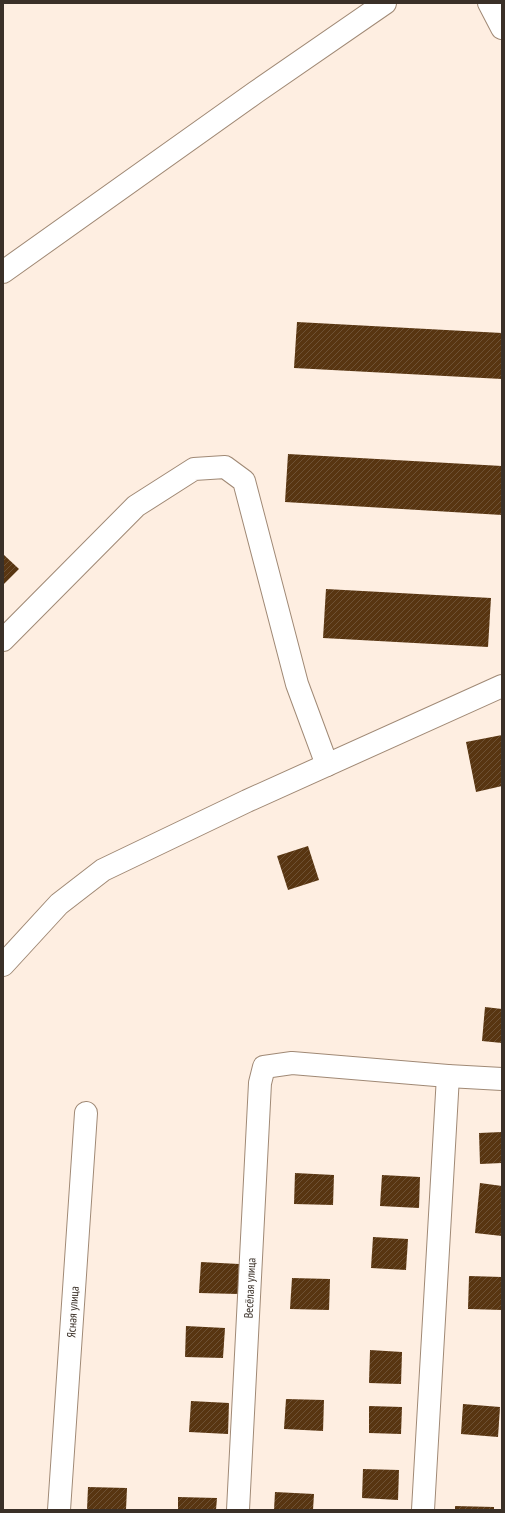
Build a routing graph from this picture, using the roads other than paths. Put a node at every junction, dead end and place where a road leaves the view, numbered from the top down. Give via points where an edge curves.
1 (386, 3) edge
2 (489, 3) edge
3 (502, 28) edge
4 (3, 272) edge
5 (3, 640) edge
6 (502, 686) edge
7 (327, 765) junction
8 (3, 965) edge
9 (448, 1076) junction
10 (502, 1079) edge
11 (86, 1113) dead end
12 (59, 1510) edge
13 (238, 1510) edge
14 (423, 1510) edge

1 - 4 street
2 - 3 street
5 - 7 street via 136,506 194,469 225,467 244,481 297,684
6 - 7 street
7 - 8 street via 103,870 59,904
9 - 10 street
9 - 13 street, Весёлая улица via 292,1063 264,1067 260,1083
9 - 14 street
11 - 12 street, Ясная улица

